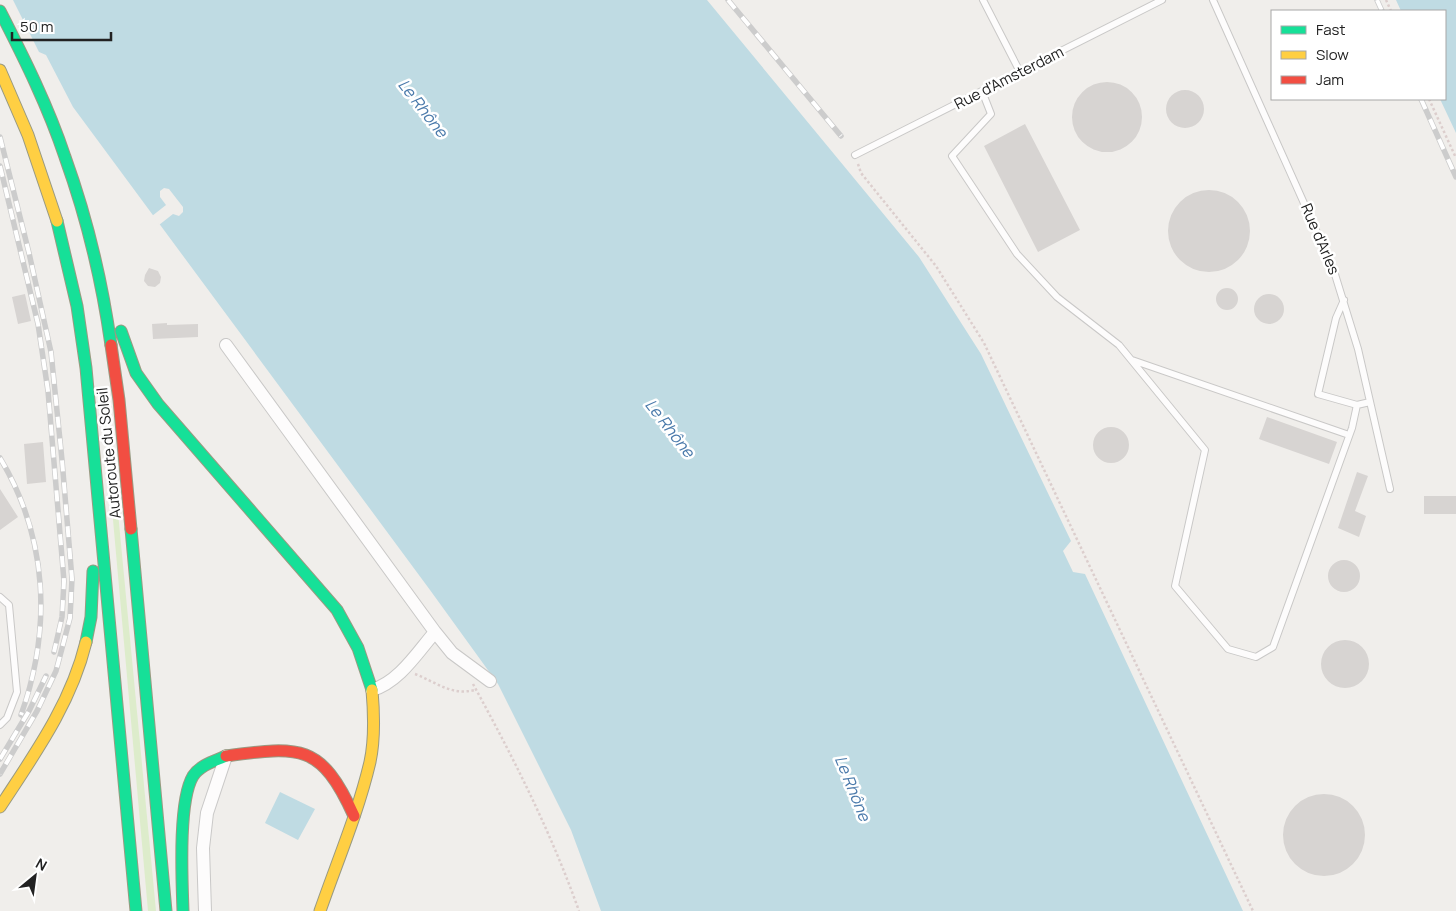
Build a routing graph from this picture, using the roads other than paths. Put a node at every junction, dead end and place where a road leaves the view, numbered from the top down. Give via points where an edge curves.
1 (983, 0) edge
2 (1162, 0) edge
3 (1213, 0) edge
4 (0, 11) edge
5 (0, 70) edge
6 (1020, 72) junction
7 (982, 91) junction
8 (856, 155) road end
9 (82, 212) junction
10 (1344, 300) junction
11 (226, 345) dead end
12 (1131, 360) junction
13 (1370, 402) junction
14 (1357, 405) junction
15 (1349, 435) junction
16 (97, 475) junction
17 (1390, 489) dead end
18 (0, 597) edge
19 (435, 632) junction
20 (490, 682) dead end
21 (372, 690) junction
22 (0, 725) edge
23 (226, 756) junction
24 (0, 807) edge
25 (354, 816) junction
26 (136, 911) edge
27 (166, 911) edge
28 (183, 911) edge
29 (205, 911) edge
30 (320, 911) edge

1 - 6 lane
2 - 6 lane, Rue d'Amsterdam
3 - 10 lane, Rue d'Arles via 1333,268
4 - 9 main road, Autoroute du Soleil via 56,132
5 - 16 main road, Autoroute du Soleil via 38,163 66,256 83,340
6 - 7 lane, Rue d'Amsterdam
7 - 8 lane, Rue d'Amsterdam
7 - 12 lane via 991,114 952,156 1017,254 1057,297 1119,345
9 - 21 main road via 136,373 158,404 337,610 362,656
9 - 27 main road, Autoroute du Soleil via 102,291 118,390
10 - 13 lane, Rue d'Arles
10 - 14 lane via 1336,318 1318,394
11 - 19 street
12 - 15 lane
12 - 15 lane via 1205,450 1175,586 1228,649 1256,657 1273,647
13 - 14 lane
13 - 17 lane, Rue d'Arles
14 - 15 lane
16 - 24 main road via 92,604 81,664 58,716
16 - 26 main road, Autoroute du Soleil
18 - 22 lane via 9,605 17,692 7,718
19 - 20 street via 452,653
19 - 21 street via 402,670 382,687
21 - 25 main road via 374,715 370,761
23 - 25 main road via 288,750 316,758 335,776
23 - 28 main road via 200,769 188,784 184,819
23 - 29 street via 207,813 203,848
25 - 30 main road

